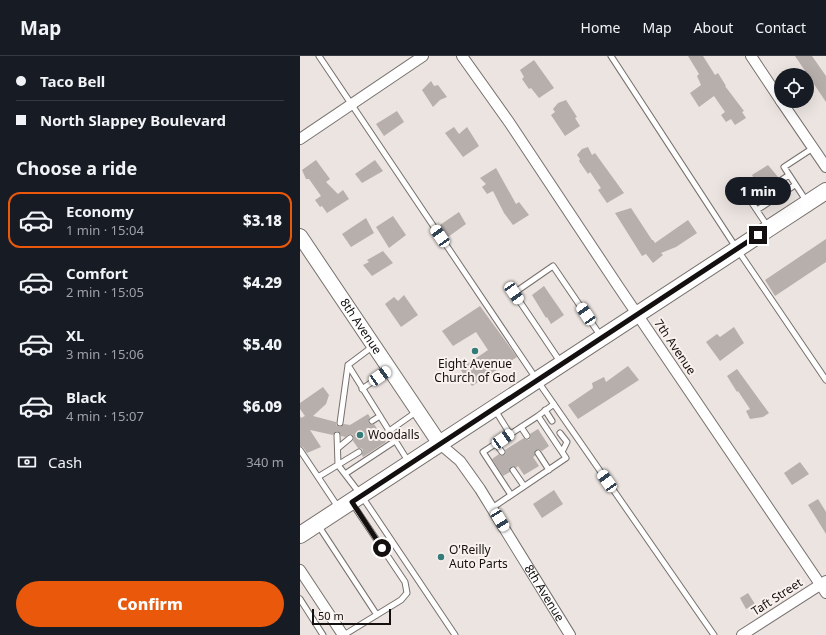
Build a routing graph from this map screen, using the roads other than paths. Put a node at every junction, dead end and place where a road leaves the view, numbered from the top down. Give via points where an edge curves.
1 (319, 56) edge
2 (423, 56) edge
3 (462, 56) edge
4 (611, 56) edge
5 (751, 56) edge
6 (774, 90) edge
7 (352, 104) junction
8 (786, 108) edge
9 (300, 139) edge
10 (813, 148) junction
11 (826, 167) edge
12 (789, 175) junction
13 (780, 181) dead end
14 (796, 184) junction
15 (742, 188) dead end
16 (826, 191) edge
17 (762, 193) dead end
18 (751, 200) junction
19 (807, 203) junction
20 (757, 210) junction
21 (769, 228) junction
22 (300, 236) edge
23 (737, 249) junction
24 (638, 314) junction
25 (602, 338) junction
26 (374, 346) junction
27 (562, 364) junction
28 (348, 365) junction
29 (389, 370) junction
30 (537, 380) junction
31 (826, 380) edge
32 (362, 389) junction
33 (554, 404) junction
34 (494, 408) junction
35 (546, 410) junction
36 (417, 411) junction
37 (380, 416) junction
38 (538, 416) junction
39 (372, 421) dead end
40 (552, 421) dead end
41 (340, 423) dead end
42 (521, 427) junction
43 (389, 431) junction
44 (560, 433) dead end
45 (510, 434) junction
46 (337, 435) dead end
47 (382, 436) dead end
48 (527, 436) dead end
49 (350, 438) dead end
50 (395, 440) junction
51 (440, 444) junction
52 (496, 444) junction
53 (338, 448) junction
54 (300, 450) edge
55 (359, 452) dead end
56 (502, 452) dead end
57 (562, 452) junction
58 (538, 453) dead end
59 (409, 464) junction
60 (338, 465) junction
61 (513, 470) dead end
62 (549, 470) junction
63 (345, 474) junction
64 (318, 477) junction
65 (524, 486) junction
66 (511, 495) junction
67 (351, 502) junction
68 (492, 508) junction
69 (317, 524) junction
70 (300, 535) edge
71 (300, 570) edge
72 (824, 586) edge
73 (300, 599) edge
74 (377, 615) junction
75 (323, 635) edge
76 (344, 635) edge
77 (455, 635) edge
78 (570, 635) edge
79 (714, 635) edge
80 (742, 635) edge

1 - 7 lane
2 - 7 street
3 - 24 street, 7th Avenue
4 - 23 lane
5 - 6 street
7 - 9 street
7 - 30 lane
8 - 10 street
10 - 11 street
10 - 12 lane via 784,167
12 - 13 lane
12 - 14 lane
14 - 19 lane
14 - 20 lane
15 - 18 lane
16 - 19 main road
17 - 18 lane
18 - 20 lane
19 - 21 main road
20 - 21 lane
21 - 23 main road
22 - 26 street, 8th Avenue
23 - 24 main road
23 - 31 lane
24 - 25 main road
24 - 72 street, 7th Avenue
25 - 27 main road
25 - 27 lane via 553,266 514,293
26 - 28 lane
26 - 29 street, 8th Avenue
27 - 30 main road
28 - 32 lane
28 - 41 lane
29 - 32 lane
29 - 36 street, 8th Avenue
30 - 33 lane
30 - 34 main road
32 - 37 lane
33 - 35 lane
33 - 79 lane
34 - 45 lane
34 - 51 main road
35 - 38 lane
35 - 40 lane
36 - 43 lane
36 - 51 street, 8th Avenue
37 - 39 lane
37 - 43 lane
38 - 42 lane
38 - 57 lane
42 - 45 lane
42 - 48 lane
43 - 47 lane
43 - 50 lane
44 - 57 lane via 566,442
45 - 52 lane
46 - 53 lane
49 - 53 lane
50 - 59 lane
50 - 63 lane
51 - 59 main road
51 - 68 street, 8th Avenue via 460,461
52 - 56 lane
52 - 66 lane via 483,452
53 - 60 lane
54 - 64 lane
55 - 60 lane
57 - 62 lane via 566,458
58 - 62 lane
59 - 67 main road
60 - 63 lane
60 - 64 lane
61 - 65 lane
62 - 65 lane
63 - 67 lane
64 - 67 lane
65 - 66 lane
66 - 68 lane
67 - 69 main road
67 - 74 lane via 406,582 407,593 404,597
67 - 77 lane
68 - 78 street, 8th Avenue
69 - 70 main road
69 - 74 lane
71 - 76 street
72 - 80 street, Taft Street
73 - 75 lane
74 - 76 lane

